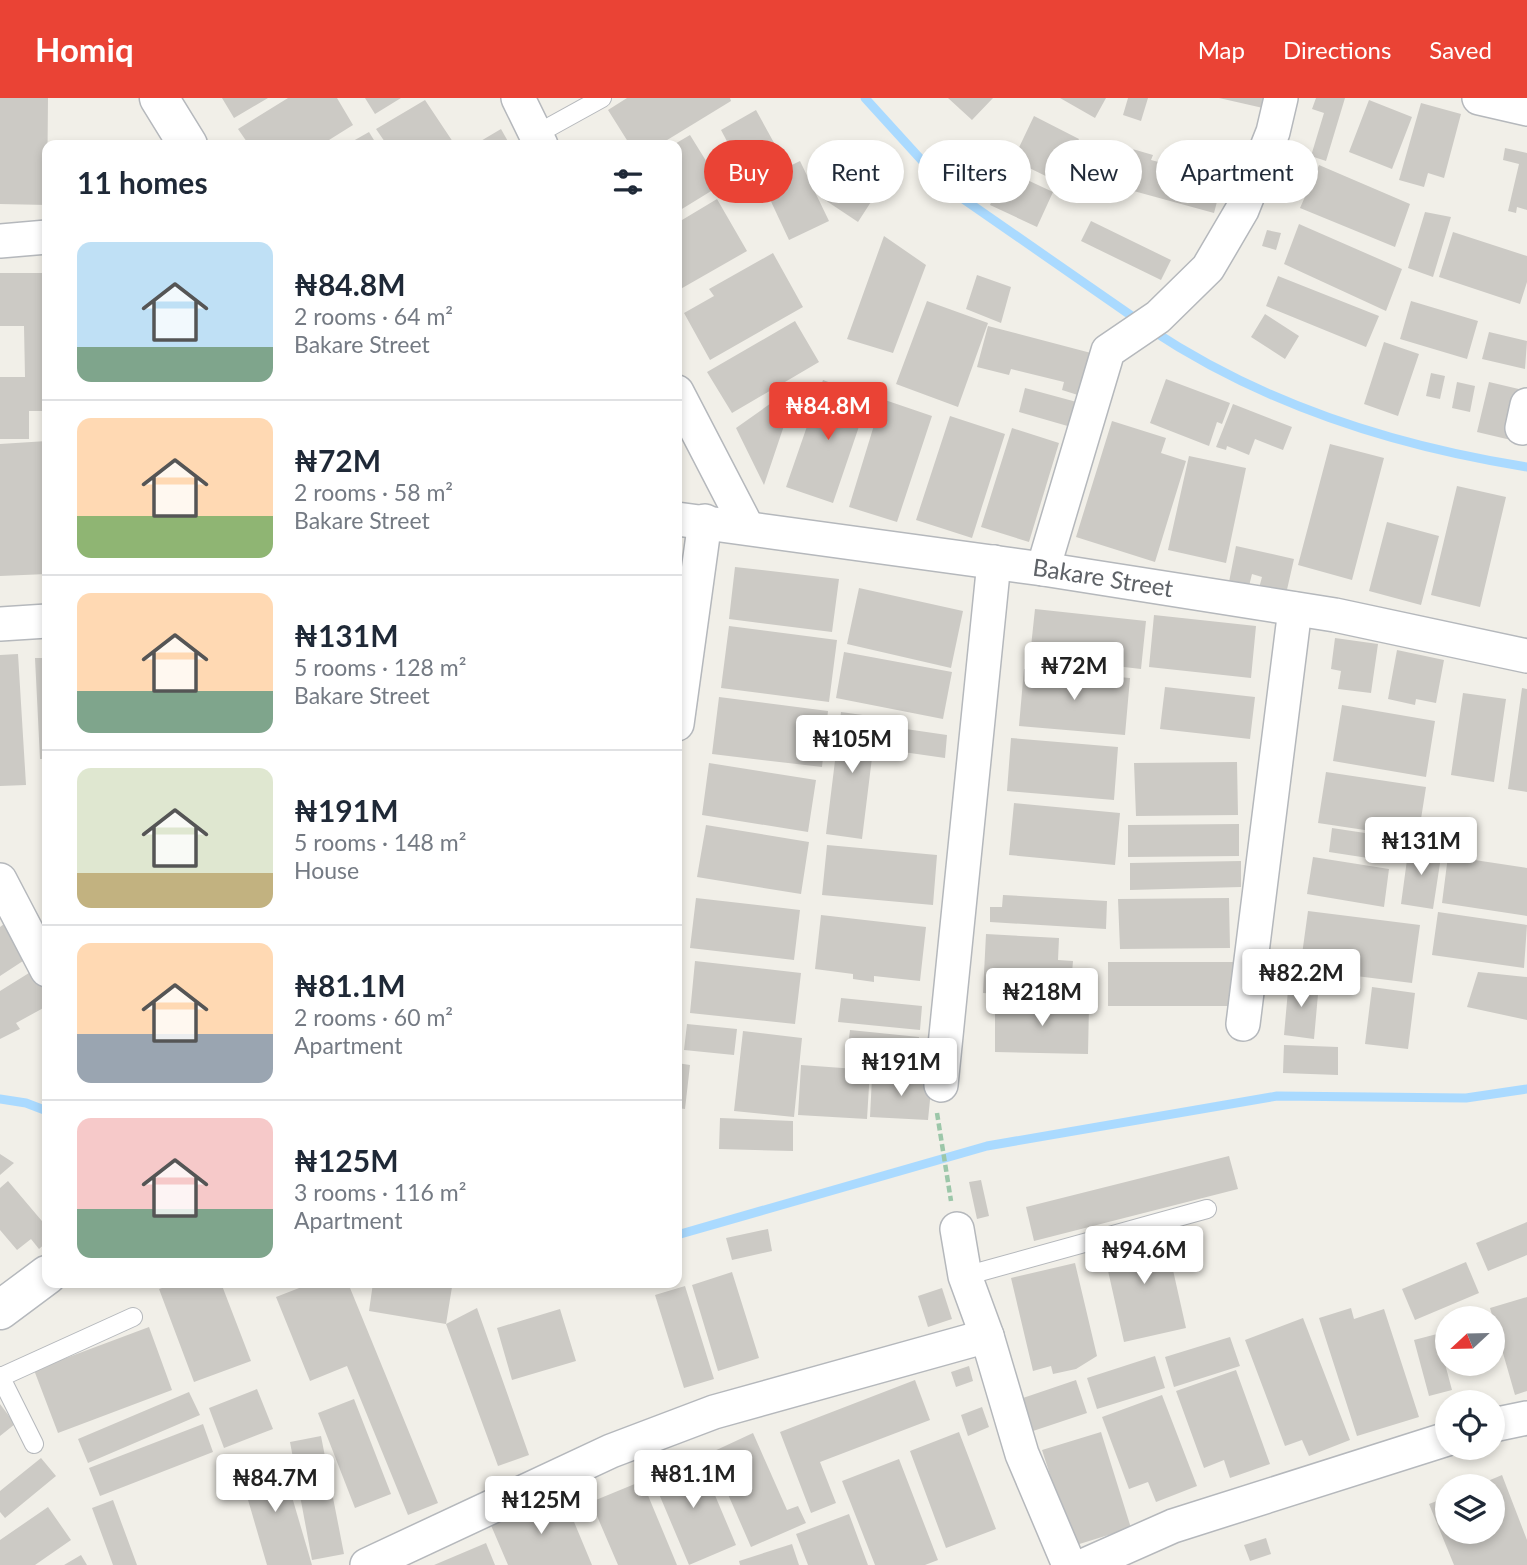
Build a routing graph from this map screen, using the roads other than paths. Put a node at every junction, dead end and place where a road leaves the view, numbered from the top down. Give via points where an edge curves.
1 (159, 98) edge
2 (518, 98) edge
3 (602, 98) edge
4 (1281, 98) edge
5 (1479, 98) edge
6 (1527, 109) edge
7 (185, 140) edge
8 (538, 140) edge
9 (42, 237) edge
10 (0, 241) edge
11 (682, 402) edge
12 (691, 520) edge
13 (747, 527) junction
14 (994, 562) junction
15 (1043, 569) junction
16 (1295, 609) junction
17 (42, 621) edge
18 (0, 624) edge
19 (682, 651) edge
20 (1527, 656) edge
21 (0, 880) edge
22 (42, 960) edge
23 (1244, 1024) dead end
24 (941, 1085) dead end
25 (1207, 1209) dead end
26 (957, 1229) dead end
27 (965, 1276) junction
28 (42, 1279) edge
29 (0, 1310) edge
30 (133, 1317) dead end
31 (987, 1336) junction
32 (0, 1377) edge
33 (1527, 1418) edge
34 (1505, 1423) edge
35 (1435, 1443) edge
36 (34, 1444) dead end
37 (367, 1565) edge
38 (1069, 1565) edge
39 (1085, 1565) edge

1 - 7 street
2 - 8 street
3 - 8 lane
4 - 15 street via 1273,132 1242,210 1208,268 1158,317 1108,351
5 - 6 street
9 - 10 street
11 - 13 street
12 - 13 street, Bakare Street
12 - 19 street
13 - 14 street, Bakare Street
14 - 15 street, Bakare Street
14 - 24 street
15 - 16 street, Bakare Street
16 - 20 street, Bakare Street
16 - 23 street
17 - 18 street
21 - 22 street
25 - 27 lane
26 - 27 street
27 - 31 street
28 - 29 street
30 - 32 lane
31 - 37 street via 714,1412 611,1451
31 - 38 street via 1022,1454
32 - 36 lane
33 - 34 street
35 - 39 street via 1173,1526

